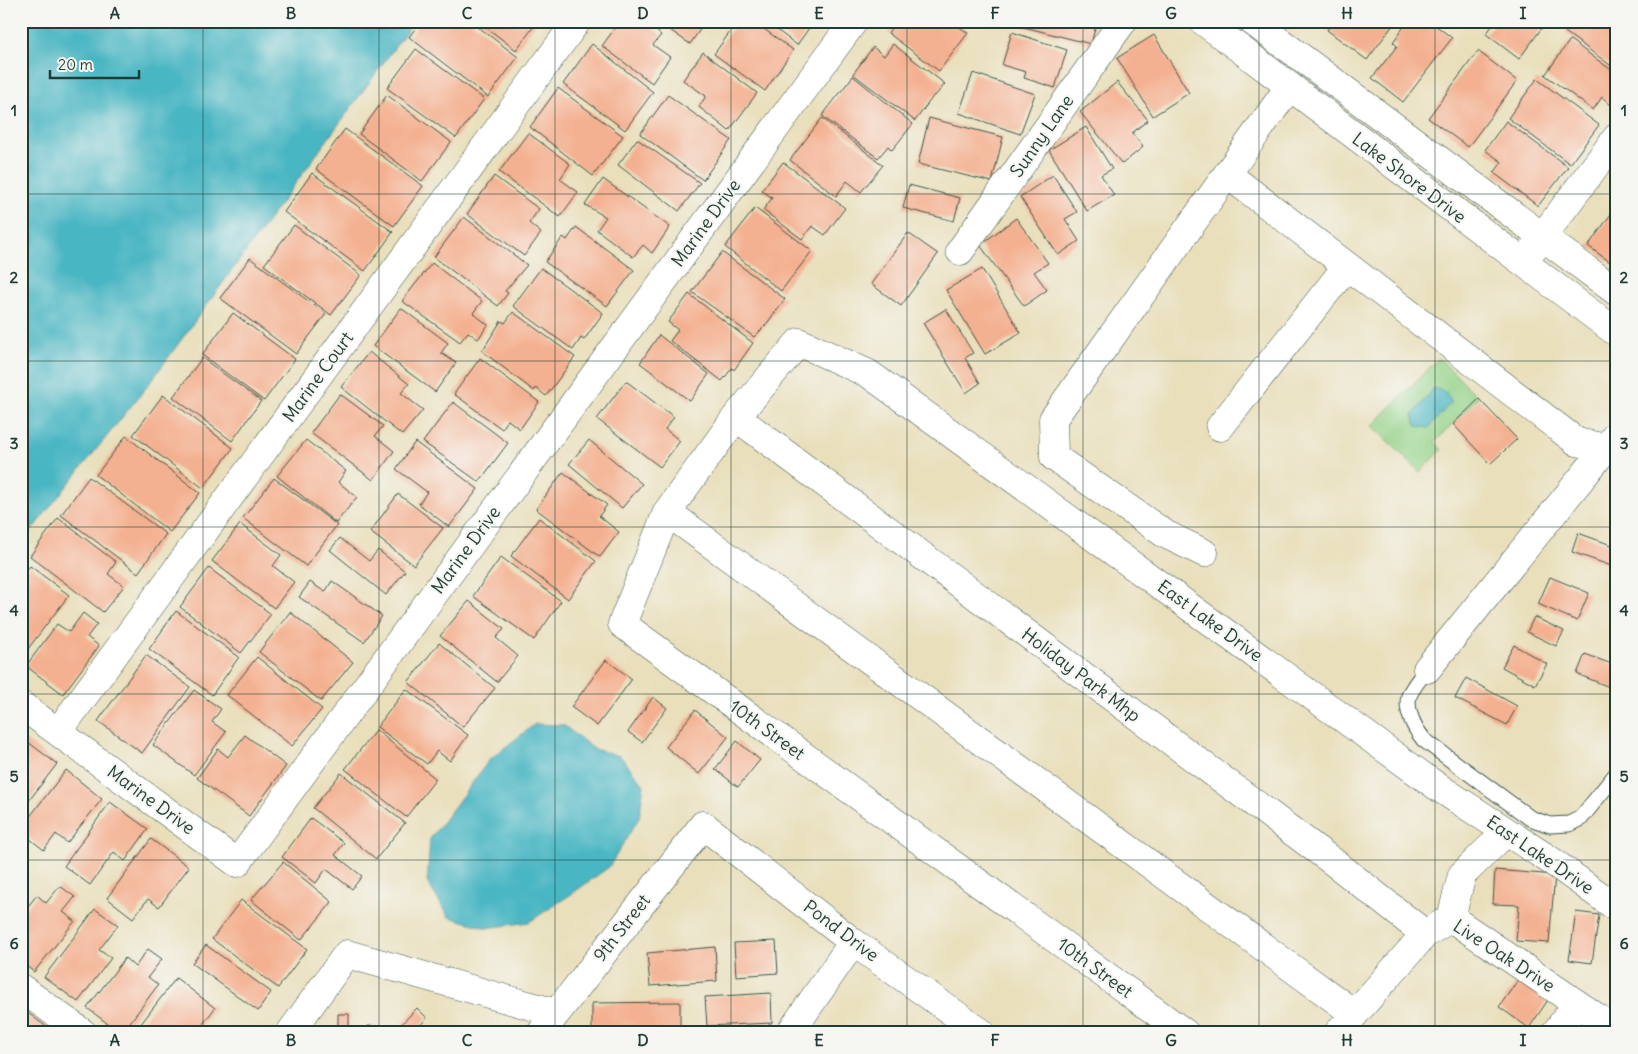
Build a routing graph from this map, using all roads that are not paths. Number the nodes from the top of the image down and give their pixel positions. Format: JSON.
{"nodes":[{"id":1,"x":577,"y":21,"type":"edge"},
{"id":2,"x":854,"y":21,"type":"edge"},
{"id":3,"x":1123,"y":21,"type":"edge"},
{"id":4,"x":1203,"y":21,"type":"edge"},
{"id":5,"x":1252,"y":21,"type":"edge"},
{"id":6,"x":1290,"y":49,"type":"junction"},
{"id":7,"x":1280,"y":80,"type":"junction"},
{"id":8,"x":1400,"y":132,"type":"junction"},
{"id":9,"x":1617,"y":138,"type":"edge"},
{"id":10,"x":1380,"y":156,"type":"junction"},
{"id":11,"x":1227,"y":174,"type":"junction"},
{"id":12,"x":1542,"y":238,"type":"junction"},
{"id":13,"x":960,"y":251,"type":"dead end"},
{"id":14,"x":1522,"y":264,"type":"junction"},
{"id":15,"x":1347,"y":266,"type":"junction"},
{"id":16,"x":1617,"y":292,"type":"edge"},
{"id":17,"x":1617,"y":333,"type":"edge"},
{"id":18,"x":799,"y":342,"type":"joint"},
{"id":19,"x":736,"y":417,"type":"junction"},
{"id":20,"x":1220,"y":426,"type":"dead end"},
{"id":21,"x":1611,"y":441,"type":"edge"},
{"id":22,"x":668,"y":512,"type":"junction"},
{"id":23,"x":1204,"y":553,"type":"dead end"},
{"id":24,"x":1427,"y":669,"type":"joint"},
{"id":25,"x":21,"y":705,"type":"edge"},
{"id":26,"x":58,"y":732,"type":"junction"},
{"id":27,"x":1617,"y":773,"type":"edge"},
{"id":28,"x":703,"y":825,"type":"joint"},
{"id":29,"x":1506,"y":832,"type":"junction"},
{"id":30,"x":1617,"y":908,"type":"edge"},
{"id":31,"x":1451,"y":918,"type":"junction"},
{"id":32,"x":1425,"y":934,"type":"junction"},
{"id":33,"x":853,"y":942,"type":"junction"},
{"id":34,"x":21,"y":988,"type":"edge"},
{"id":35,"x":1577,"y":1004,"type":"junction"},
{"id":36,"x":549,"y":1023,"type":"edge"},
{"id":37,"x":1346,"y":1024,"type":"edge"},
{"id":38,"x":1617,"y":1031,"type":"edge"},
{"id":39,"x":83,"y":1033,"type":"edge"},
{"id":40,"x":290,"y":1033,"type":"edge"},
{"id":41,"x":790,"y":1033,"type":"edge"},
{"id":42,"x":982,"y":1033,"type":"edge"},
{"id":43,"x":1185,"y":1033,"type":"edge"},
{"id":44,"x":1555,"y":1033,"type":"edge"}],
"edges":[{"from":1,"to":26,"type":"street","name":"Marine Court"},
{"from":2,"to":26,"type":"street","name":"Marine Drive"},
{"from":3,"to":13,"type":"street","name":"Sunny Lane"},
{"from":4,"to":7,"type":"street","name":"Lake Shore Drive"},
{"from":5,"to":6,"type":"street"},
{"from":6,"to":7,"type":"street"},
{"from":6,"to":8,"type":"street"},
{"from":7,"to":10,"type":"street","name":"Lake Shore Drive"},
{"from":7,"to":11,"type":"street"},
{"from":8,"to":10,"type":"street"},
{"from":8,"to":12,"type":"street"},
{"from":9,"to":12,"type":"street"},
{"from":10,"to":14,"type":"street","name":"Lake Shore Drive"},
{"from":11,"to":15,"type":"street"},
{"from":11,"to":23,"type":"street"},
{"from":12,"to":14,"type":"street"},
{"from":12,"to":16,"type":"street"},
{"from":14,"to":17,"type":"street","name":"Lake Shore Drive"},
{"from":15,"to":20,"type":"street"},
{"from":15,"to":21,"type":"street"},
{"from":18,"to":19,"type":"street","name":"10th Street"},
{"from":18,"to":29,"type":"street","name":"East Lake Drive"},
{"from":19,"to":22,"type":"street","name":"10th Street"},
{"from":19,"to":32,"type":"street","name":"Holiday Park Mhp"},
{"from":21,"to":24,"type":"street"},
{"from":22,"to":37,"type":"street"},
{"from":22,"to":43,"type":"street","name":"10th Street"},
{"from":24,"to":27,"type":"lane"},
{"from":25,"to":26,"type":"street","name":"Marine Drive"},
{"from":28,"to":33,"type":"street","name":"Pond Drive"},
{"from":28,"to":36,"type":"street","name":"9th Street"},
{"from":29,"to":30,"type":"street","name":"East Lake Drive"},
{"from":29,"to":31,"type":"street"},
{"from":31,"to":32,"type":"street","name":"Live Oak Drive"},
{"from":31,"to":35,"type":"street","name":"Live Oak Drive"},
{"from":32,"to":37,"type":"street","name":"Live Oak Drive"},
{"from":33,"to":41,"type":"street"},
{"from":33,"to":42,"type":"street","name":"Pond Drive"},
{"from":34,"to":39,"type":"street"},
{"from":35,"to":38,"type":"street","name":"Live Oak Drive"},
{"from":35,"to":44,"type":"street"},
{"from":36,"to":40,"type":"street"}]}
